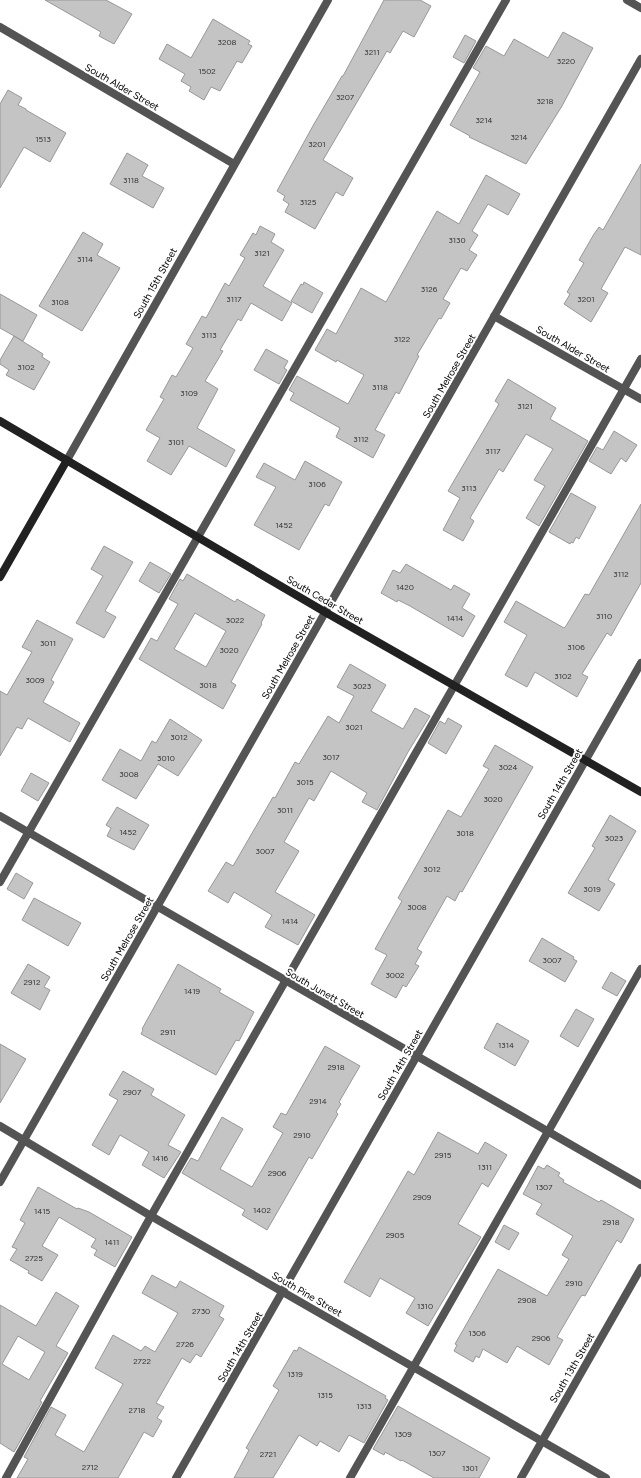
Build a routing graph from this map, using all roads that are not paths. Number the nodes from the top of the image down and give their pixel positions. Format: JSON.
{"nodes":[{"id":1,"x":328,"y":0,"type":"edge"},
{"id":2,"x":506,"y":0,"type":"edge"},
{"id":3,"x":627,"y":0,"type":"edge"},
{"id":4,"x":641,"y":8,"type":"edge"},
{"id":5,"x":0,"y":27,"type":"edge"},
{"id":6,"x":641,"y":59,"type":"edge"},
{"id":7,"x":234,"y":164,"type":"junction"},
{"id":8,"x":494,"y":316,"type":"junction"},
{"id":9,"x":641,"y":359,"type":"edge"},
{"id":10,"x":624,"y":389,"type":"junction"},
{"id":11,"x":641,"y":399,"type":"edge"},
{"id":12,"x":0,"y":422,"type":"edge"},
{"id":13,"x":67,"y":460,"type":"junction"},
{"id":14,"x":197,"y":537,"type":"junction"},
{"id":15,"x":0,"y":577,"type":"edge"},
{"id":16,"x":325,"y":612,"type":"junction"},
{"id":17,"x":641,"y":663,"type":"edge"},
{"id":18,"x":454,"y":686,"type":"junction"},
{"id":19,"x":585,"y":760,"type":"junction"},
{"id":20,"x":641,"y":792,"type":"edge"},
{"id":21,"x":0,"y":816,"type":"edge"},
{"id":22,"x":28,"y":832,"type":"junction"},
{"id":23,"x":0,"y":882,"type":"edge"},
{"id":24,"x":157,"y":906,"type":"junction"},
{"id":25,"x":641,"y":969,"type":"edge"},
{"id":26,"x":285,"y":982,"type":"junction"},
{"id":27,"x":416,"y":1057,"type":"junction"},
{"id":28,"x":0,"y":1126,"type":"edge"},
{"id":29,"x":549,"y":1131,"type":"junction"},
{"id":30,"x":24,"y":1140,"type":"junction"},
{"id":31,"x":0,"y":1182,"type":"edge"},
{"id":32,"x":641,"y":1185,"type":"edge"},
{"id":33,"x":151,"y":1216,"type":"junction"},
{"id":34,"x":641,"y":1268,"type":"edge"},
{"id":35,"x":283,"y":1292,"type":"junction"},
{"id":36,"x":414,"y":1367,"type":"junction"},
{"id":37,"x":542,"y":1441,"type":"junction"},
{"id":38,"x":6,"y":1478,"type":"edge"},
{"id":39,"x":176,"y":1478,"type":"edge"},
{"id":40,"x":350,"y":1478,"type":"edge"},
{"id":41,"x":521,"y":1478,"type":"edge"},
{"id":42,"x":606,"y":1478,"type":"edge"}],
"edges":[{"from":1,"to":7,"type":"street","name":"South 15th Street"},
{"from":2,"to":14,"type":"street"},
{"from":3,"to":4,"type":"street"},
{"from":5,"to":7,"type":"street","name":"South Alder Street"},
{"from":6,"to":8,"type":"street","name":"South Melrose Street"},
{"from":7,"to":13,"type":"street","name":"South 15th Street"},
{"from":8,"to":10,"type":"street","name":"South Alder Street"},
{"from":8,"to":16,"type":"street","name":"South Melrose Street"},
{"from":9,"to":10,"type":"street"},
{"from":10,"to":11,"type":"street","name":"South Alder Street"},
{"from":10,"to":18,"type":"street"},
{"from":12,"to":13,"type":"main road","name":"South Cedar Street"},
{"from":13,"to":14,"type":"main road","name":"South Cedar Street"},
{"from":13,"to":15,"type":"main road","name":"South 15th Street"},
{"from":14,"to":16,"type":"main road","name":"South Cedar Street"},
{"from":14,"to":22,"type":"street"},
{"from":16,"to":18,"type":"main road","name":"South Cedar Street"},
{"from":16,"to":24,"type":"street","name":"South Melrose Street"},
{"from":17,"to":19,"type":"street","name":"South 14th Street"},
{"from":18,"to":19,"type":"main road","name":"South Cedar Street"},
{"from":18,"to":26,"type":"street"},
{"from":19,"to":20,"type":"main road","name":"South Cedar Street"},
{"from":19,"to":27,"type":"street","name":"South 14th Street"},
{"from":21,"to":22,"type":"street","name":"South Junett Street"},
{"from":22,"to":23,"type":"street"},
{"from":22,"to":24,"type":"street","name":"South Junett Street"},
{"from":24,"to":26,"type":"street","name":"South Junett Street"},
{"from":24,"to":30,"type":"street","name":"South Melrose Street"},
{"from":25,"to":29,"type":"street"},
{"from":26,"to":27,"type":"street","name":"South Junett Street"},
{"from":26,"to":33,"type":"street"},
{"from":27,"to":29,"type":"street","name":"South Junett Street"},
{"from":27,"to":35,"type":"street","name":"South 14th Street"},
{"from":28,"to":30,"type":"street","name":"South Pine Street"},
{"from":29,"to":32,"type":"street","name":"South Junett Street"},
{"from":29,"to":36,"type":"street"},
{"from":30,"to":31,"type":"street","name":"South Melrose Street"},
{"from":30,"to":33,"type":"street","name":"South Pine Street"},
{"from":33,"to":35,"type":"street","name":"South Pine Street"},
{"from":33,"to":38,"type":"street"},
{"from":34,"to":37,"type":"street","name":"South 13th Street"},
{"from":35,"to":36,"type":"street","name":"South Pine Street"},
{"from":35,"to":39,"type":"street","name":"South 14th Street"},
{"from":36,"to":37,"type":"street","name":"South Pine Street"},
{"from":36,"to":40,"type":"street"},
{"from":37,"to":41,"type":"street","name":"South 13th Street"},
{"from":37,"to":42,"type":"street","name":"South Pine Street"}]}
